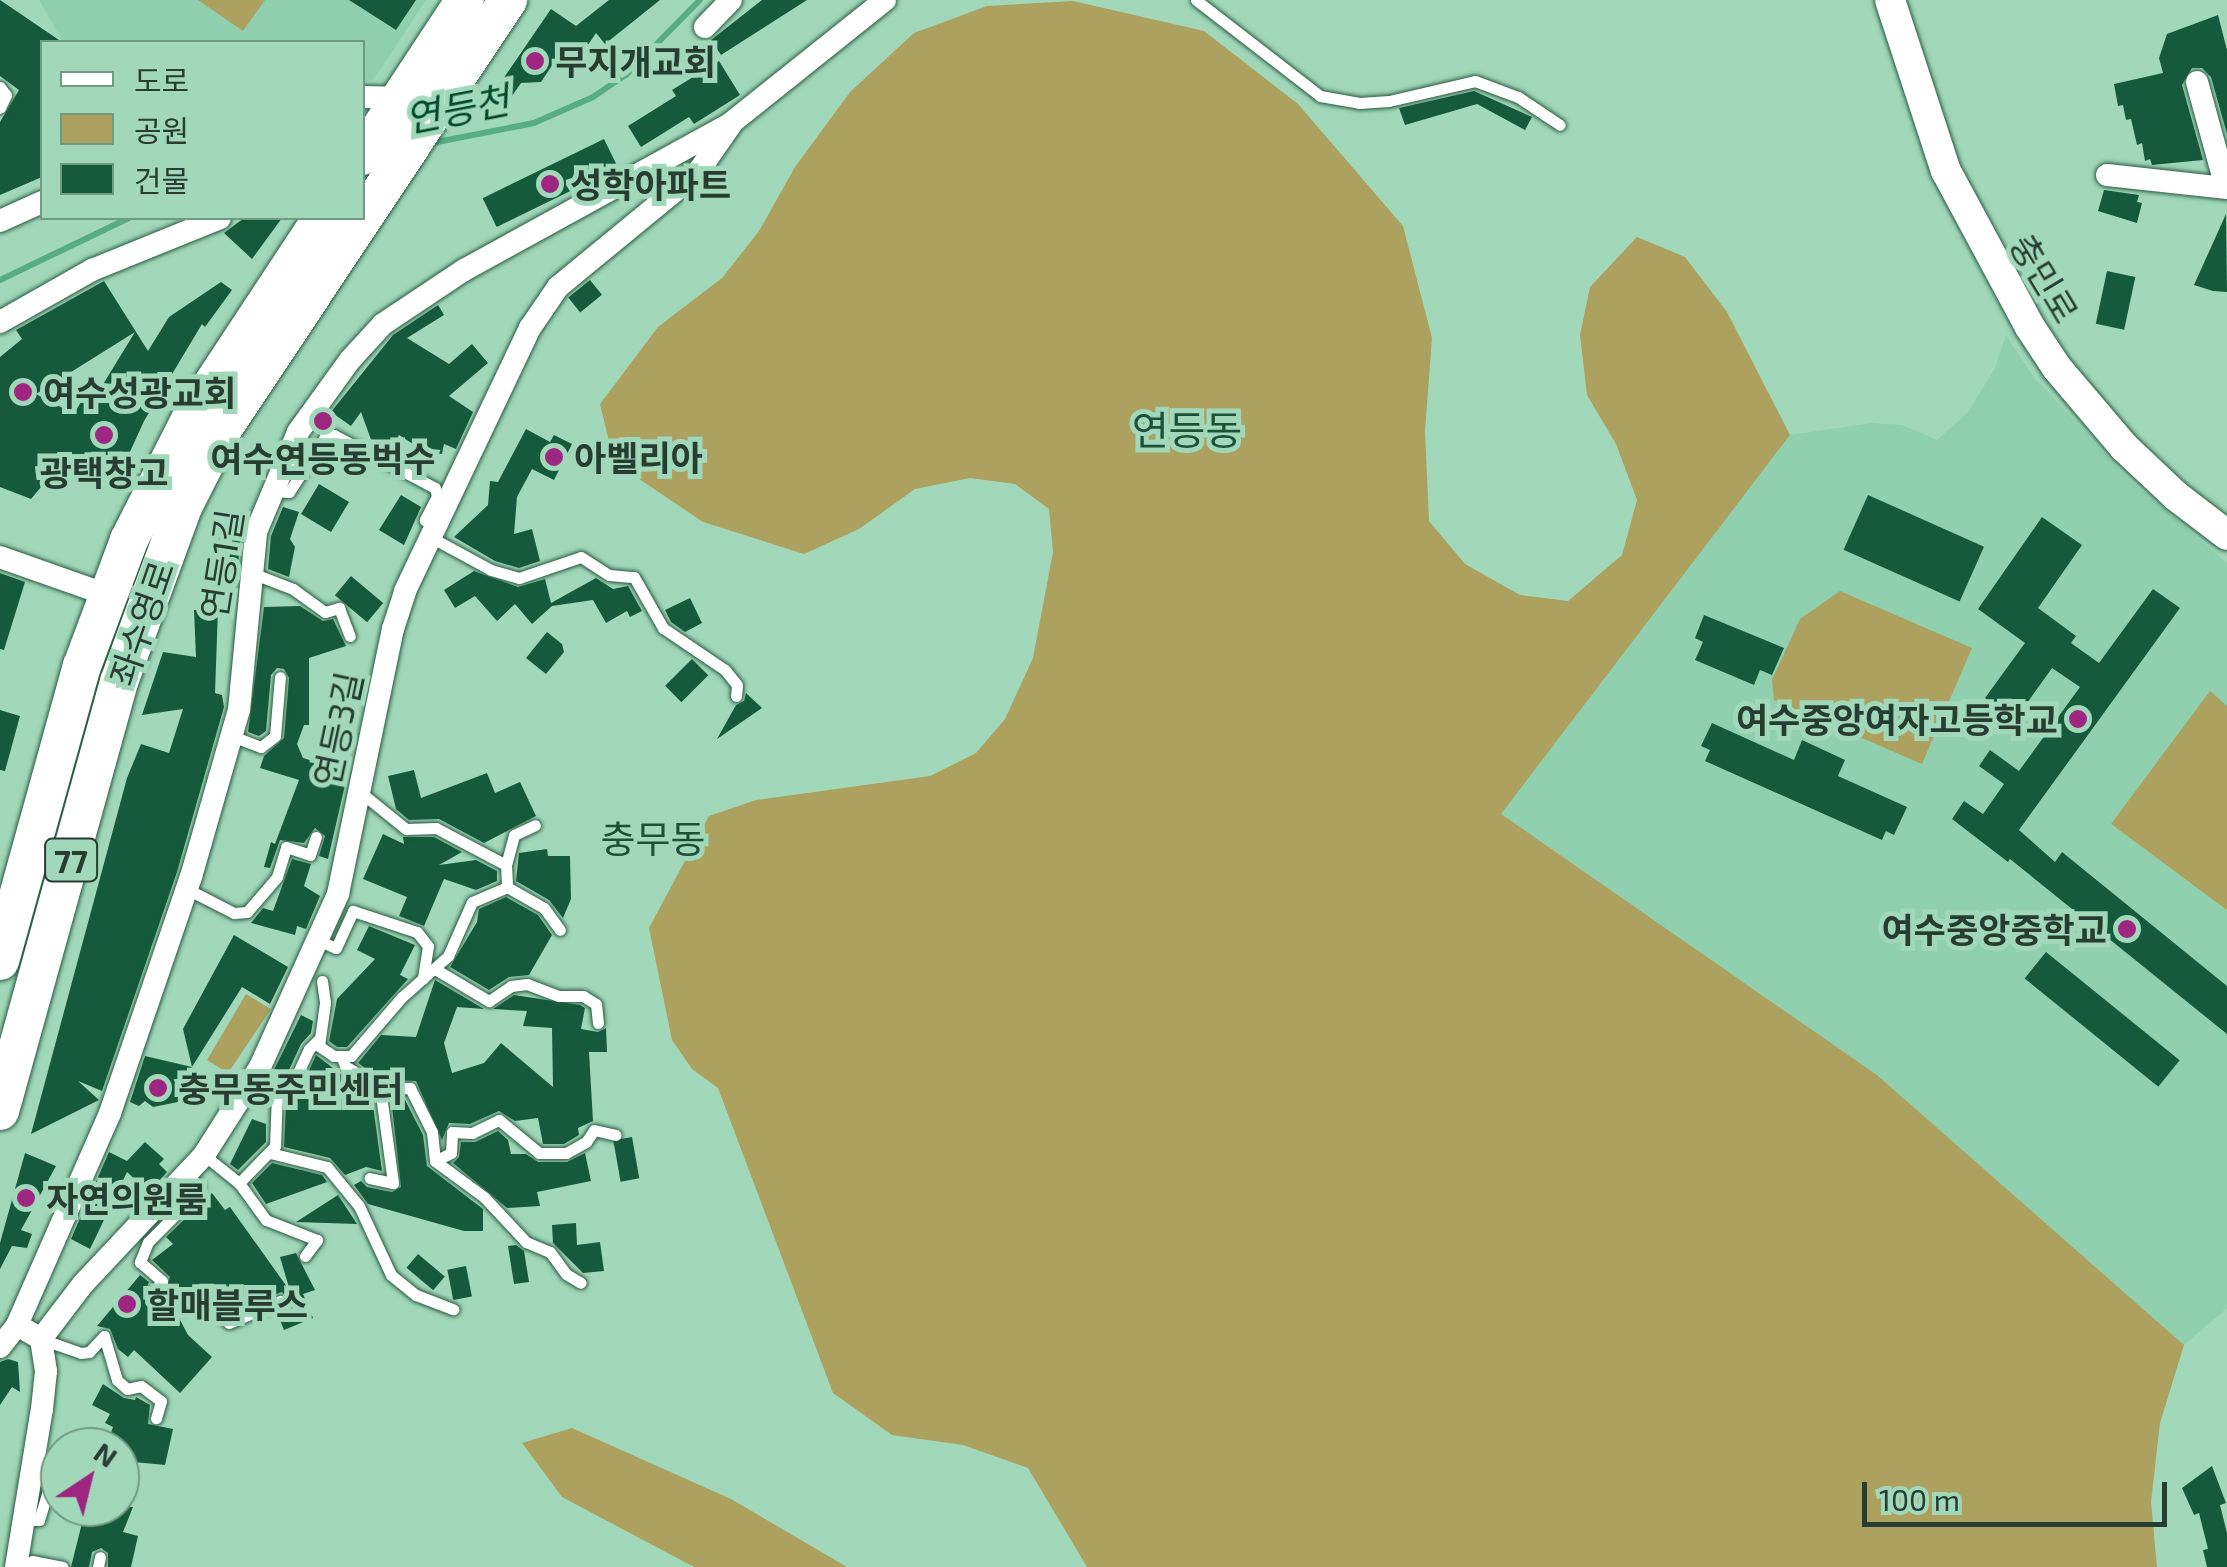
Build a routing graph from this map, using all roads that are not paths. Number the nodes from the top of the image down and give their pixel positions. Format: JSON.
{"nodes":[{"id":1,"x":464,"y":0,"type":"edge"},
{"id":2,"x":508,"y":0,"type":"edge"},
{"id":3,"x":731,"y":0,"type":"edge"},
{"id":4,"x":885,"y":0,"type":"edge"},
{"id":5,"x":1196,"y":0,"type":"edge"},
{"id":6,"x":1890,"y":0,"type":"edge"},
{"id":7,"x":705,"y":27,"type":"dead end"},
{"id":8,"x":2197,"y":82,"type":"dead end"},
{"id":9,"x":0,"y":88,"type":"edge"},
{"id":10,"x":365,"y":97,"type":"edge"},
{"id":11,"x":400,"y":98,"type":"junction"},
{"id":12,"x":442,"y":100,"type":"junction"},
{"id":13,"x":0,"y":108,"type":"edge"},
{"id":14,"x":731,"y":123,"type":"junction"},
{"id":15,"x":1560,"y":124,"type":"dead end"},
{"id":16,"x":375,"y":168,"type":"edge"},
{"id":17,"x":2106,"y":175,"type":"dead end"},
{"id":18,"x":2226,"y":187,"type":"edge"},
{"id":19,"x":40,"y":203,"type":"edge"},
{"id":20,"x":2,"y":216,"type":"edge"},
{"id":21,"x":215,"y":220,"type":"edge"},
{"id":22,"x":321,"y":220,"type":"edge"},
{"id":23,"x":345,"y":220,"type":"edge"},
{"id":24,"x":0,"y":322,"type":"edge"},
{"id":25,"x":183,"y":466,"type":"junction"},
{"id":26,"x":270,"y":492,"type":"junction"},
{"id":27,"x":436,"y":535,"type":"junction"},
{"id":28,"x":2227,"y":535,"type":"edge"},
{"id":29,"x":0,"y":556,"type":"edge"},
{"id":30,"x":249,"y":572,"type":"junction"},
{"id":31,"x":108,"y":595,"type":"junction"},
{"id":32,"x":350,"y":636,"type":"dead end"},
{"id":33,"x":280,"y":677,"type":"dead end"},
{"id":34,"x":736,"y":696,"type":"dead end"},
{"id":35,"x":232,"y":736,"type":"junction"},
{"id":36,"x":360,"y":792,"type":"junction"},
{"id":37,"x":535,"y":825,"type":"dead end"},
{"id":38,"x":316,"y":837,"type":"dead end"},
{"id":39,"x":506,"y":865,"type":"junction"},
{"id":40,"x":187,"y":888,"type":"junction"},
{"id":41,"x":507,"y":888,"type":"junction"},
{"id":42,"x":560,"y":930,"type":"dead end"},
{"id":43,"x":320,"y":941,"type":"junction"},
{"id":44,"x":0,"y":960,"type":"edge"},
{"id":45,"x":435,"y":969,"type":"junction"},
{"id":46,"x":423,"y":979,"type":"junction"},
{"id":47,"x":322,"y":980,"type":"dead end"},
{"id":48,"x":16,"y":993,"type":"edge"},
{"id":49,"x":598,"y":1022,"type":"dead end"},
{"id":50,"x":319,"y":1039,"type":"junction"},
{"id":51,"x":342,"y":1058,"type":"junction"},
{"id":52,"x":380,"y":1089,"type":"junction"},
{"id":53,"x":0,"y":1111,"type":"edge"},
{"id":54,"x":615,"y":1135,"type":"dead end"},
{"id":55,"x":270,"y":1153,"type":"junction"},
{"id":56,"x":204,"y":1155,"type":"junction"},
{"id":57,"x":435,"y":1162,"type":"junction"},
{"id":58,"x":187,"y":1174,"type":"junction"},
{"id":59,"x":370,"y":1178,"type":"dead end"},
{"id":60,"x":238,"y":1183,"type":"junction"},
{"id":61,"x":306,"y":1256,"type":"dead end"},
{"id":62,"x":581,"y":1283,"type":"dead end"},
{"id":63,"x":280,"y":1301,"type":"dead end"},
{"id":64,"x":453,"y":1309,"type":"dead end"},
{"id":65,"x":16,"y":1325,"type":"junction"},
{"id":66,"x":42,"y":1339,"type":"junction"},
{"id":67,"x":0,"y":1347,"type":"edge"},
{"id":68,"x":156,"y":1418,"type":"dead end"},
{"id":69,"x":40,"y":1517,"type":"edge"},
{"id":70,"x":25,"y":1520,"type":"junction"},
{"id":71,"x":16,"y":1562,"type":"edge"},
{"id":72,"x":62,"y":1567,"type":"edge"}],
"edges":[{"from":1,"to":11,"type":"main road"},
{"from":2,"to":12,"type":"main road"},
{"from":3,"to":7,"type":"street"},
{"from":4,"to":14,"type":"street","name":"연등1길"},
{"from":5,"to":15,"type":"lane"},
{"from":6,"to":28,"type":"street","name":"충민로"},
{"from":8,"to":18,"type":"street"},
{"from":9,"to":13,"type":"lane"},
{"from":10,"to":11,"type":"street"},
{"from":11,"to":12,"type":"street"},
{"from":11,"to":16,"type":"main road"},
{"from":12,"to":16,"type":"main road"},
{"from":14,"to":26,"type":"street","name":"연등1길"},
{"from":14,"to":27,"type":"street","name":"연등3길"},
{"from":17,"to":18,"type":"street"},
{"from":19,"to":20,"type":"street"},
{"from":21,"to":24,"type":"street"},
{"from":22,"to":25,"type":"main road","name":"좌수영로","number":"77"},
{"from":23,"to":25,"type":"main road","name":"좌수영로","number":"77"},
{"from":25,"to":31,"type":"main road","name":"좌수영로","number":"77"},
{"from":25,"to":48,"type":"main road","name":"좌수영로","number":"77"},
{"from":26,"to":27,"type":"lane"},
{"from":26,"to":30,"type":"street","name":"연등1길"},
{"from":27,"to":34,"type":"lane"},
{"from":27,"to":36,"type":"street","name":"연등3길"},
{"from":29,"to":31,"type":"street"},
{"from":30,"to":32,"type":"lane"},
{"from":30,"to":35,"type":"street","name":"연등1길"},
{"from":31,"to":44,"type":"main road","name":"좌수영로","number":"77"},
{"from":33,"to":35,"type":"lane"},
{"from":35,"to":40,"type":"street","name":"연등1길"},
{"from":36,"to":39,"type":"lane"},
{"from":36,"to":43,"type":"street","name":"연등3길"},
{"from":37,"to":39,"type":"lane"},
{"from":38,"to":40,"type":"lane"},
{"from":39,"to":41,"type":"lane"},
{"from":40,"to":65,"type":"street","name":"연등1길"},
{"from":41,"to":42,"type":"lane"},
{"from":41,"to":45,"type":"lane"},
{"from":43,"to":46,"type":"lane"},
{"from":43,"to":56,"type":"street","name":"연등3길"},
{"from":45,"to":46,"type":"lane"},
{"from":45,"to":49,"type":"lane"},
{"from":46,"to":51,"type":"lane"},
{"from":47,"to":50,"type":"lane"},
{"from":48,"to":53,"type":"main road","name":"좌수영로","number":"77"},
{"from":50,"to":51,"type":"lane"},
{"from":50,"to":55,"type":"lane"},
{"from":51,"to":52,"type":"lane"},
{"from":52,"to":57,"type":"lane"},
{"from":52,"to":59,"type":"lane"},
{"from":54,"to":57,"type":"lane"},
{"from":55,"to":60,"type":"lane"},
{"from":55,"to":64,"type":"lane"},
{"from":56,"to":58,"type":"street","name":"연등3길"},
{"from":56,"to":60,"type":"lane"},
{"from":57,"to":62,"type":"lane"},
{"from":58,"to":63,"type":"lane"},
{"from":58,"to":66,"type":"street","name":"연등3길"},
{"from":60,"to":61,"type":"lane"},
{"from":65,"to":66,"type":"street"},
{"from":65,"to":67,"type":"street","name":"연등1길"},
{"from":66,"to":68,"type":"lane"},
{"from":66,"to":70,"type":"street"},
{"from":69,"to":70,"type":"lane"},
{"from":70,"to":71,"type":"street"},
{"from":71,"to":72,"type":"lane"}]}
